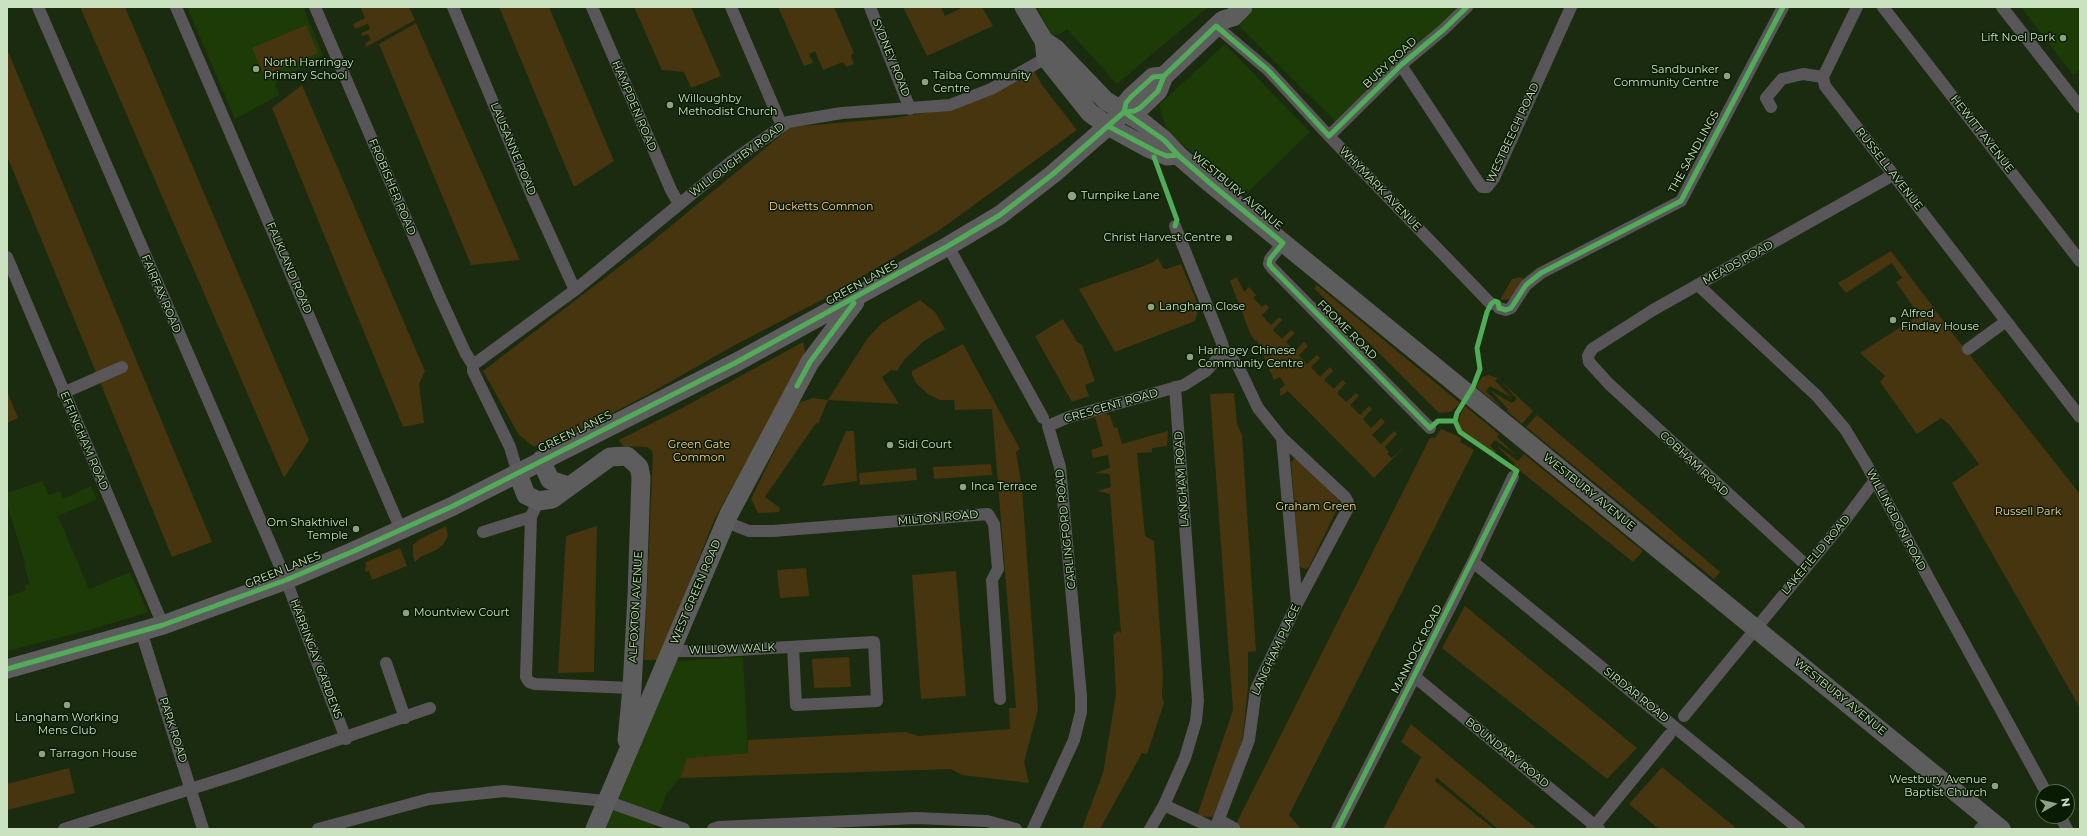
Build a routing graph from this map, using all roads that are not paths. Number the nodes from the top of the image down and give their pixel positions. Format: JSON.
{"nodes":[{"id":1,"x":38,"y":7,"type":"edge"},
{"id":2,"x":176,"y":7,"type":"edge"},
{"id":3,"x":315,"y":7,"type":"edge"},
{"id":4,"x":453,"y":7,"type":"edge"},
{"id":5,"x":592,"y":7,"type":"edge"},
{"id":6,"x":731,"y":7,"type":"edge"},
{"id":7,"x":870,"y":7,"type":"edge"},
{"id":8,"x":1024,"y":7,"type":"edge"},
{"id":9,"x":1243,"y":7,"type":"edge"},
{"id":10,"x":1467,"y":7,"type":"edge"},
{"id":11,"x":1571,"y":7,"type":"edge"},
{"id":12,"x":1783,"y":7,"type":"edge"},
{"id":13,"x":1856,"y":7,"type":"edge"},
{"id":14,"x":1883,"y":7,"type":"edge"},
{"id":15,"x":2002,"y":7,"type":"edge"},
{"id":16,"x":1223,"y":18,"type":"edge"},
{"id":17,"x":1045,"y":50,"type":"junction"},
{"id":18,"x":1401,"y":65,"type":"junction"},
{"id":19,"x":1823,"y":77,"type":"junction"},
{"id":20,"x":1772,"y":107,"type":"dead end"},
{"id":21,"x":2080,"y":107,"type":"edge"},
{"id":22,"x":910,"y":109,"type":"junction"},
{"id":23,"x":1124,"y":112,"type":"junction"},
{"id":24,"x":782,"y":126,"type":"junction"},
{"id":25,"x":1108,"y":126,"type":"junction"},
{"id":26,"x":1329,"y":136,"type":"junction"},
{"id":27,"x":1178,"y":155,"type":"junction"},
{"id":28,"x":1893,"y":175,"type":"junction"},
{"id":29,"x":679,"y":204,"type":"junction"},
{"id":30,"x":1175,"y":226,"type":"dead end"},
{"id":31,"x":1283,"y":243,"type":"junction"},
{"id":32,"x":948,"y":246,"type":"junction"},
{"id":33,"x":7,"y":257,"type":"edge"},
{"id":34,"x":2080,"y":261,"type":"edge"},
{"id":35,"x":1698,"y":285,"type":"junction"},
{"id":36,"x":873,"y":288,"type":"junction"},
{"id":37,"x":575,"y":290,"type":"junction"},
{"id":38,"x":1495,"y":306,"type":"joint"},
{"id":39,"x":2005,"y":322,"type":"junction"},
{"id":40,"x":805,"y":326,"type":"junction"},
{"id":41,"x":1224,"y":348,"type":"junction"},
{"id":42,"x":1968,"y":348,"type":"dead end"},
{"id":43,"x":1588,"y":356,"type":"joint"},
{"id":44,"x":810,"y":362,"type":"junction"},
{"id":45,"x":473,"y":365,"type":"junction"},
{"id":46,"x":122,"y":367,"type":"dead end"},
{"id":47,"x":1175,"y":387,"type":"junction"},
{"id":48,"x":63,"y":393,"type":"junction"},
{"id":49,"x":2080,"y":417,"type":"edge"},
{"id":50,"x":1046,"y":422,"type":"junction"},
{"id":51,"x":1430,"y":428,"type":"dead end"},
{"id":52,"x":1282,"y":438,"type":"junction"},
{"id":53,"x":510,"y":447,"type":"junction"},
{"id":54,"x":541,"y":460,"type":"junction"},
{"id":55,"x":518,"y":474,"type":"junction"},
{"id":56,"x":1513,"y":477,"type":"dead end"},
{"id":57,"x":1875,"y":480,"type":"junction"},
{"id":58,"x":568,"y":486,"type":"junction"},
{"id":59,"x":535,"y":509,"type":"junction"},
{"id":60,"x":726,"y":522,"type":"junction"},
{"id":61,"x":402,"y":530,"type":"junction"},
{"id":62,"x":483,"y":532,"type":"dead end"},
{"id":63,"x":1473,"y":562,"type":"junction"},
{"id":64,"x":1807,"y":566,"type":"junction"},
{"id":65,"x":286,"y":580,"type":"junction"},
{"id":66,"x":1297,"y":604,"type":"junction"},
{"id":67,"x":163,"y":625,"type":"junction"},
{"id":68,"x":1756,"y":628,"type":"junction"},
{"id":69,"x":142,"y":631,"type":"junction"},
{"id":70,"x":793,"y":647,"type":"junction"},
{"id":71,"x":671,"y":651,"type":"junction"},
{"id":72,"x":386,"y":663,"type":"dead end"},
{"id":73,"x":7,"y":669,"type":"edge"},
{"id":74,"x":1415,"y":677,"type":"junction"},
{"id":75,"x":632,"y":688,"type":"junction"},
{"id":76,"x":653,"y":695,"type":"junction"},
{"id":77,"x":1000,"y":698,"type":"dead end"},
{"id":78,"x":430,"y":708,"type":"dead end"},
{"id":79,"x":1684,"y":716,"type":"dead end"},
{"id":80,"x":406,"y":718,"type":"junction"},
{"id":81,"x":1668,"y":735,"type":"dead end"},
{"id":82,"x":346,"y":739,"type":"junction"},
{"id":83,"x":625,"y":755,"type":"junction"},
{"id":84,"x":2042,"y":784,"type":"edge"},
{"id":85,"x":191,"y":789,"type":"junction"},
{"id":86,"x":606,"y":801,"type":"junction"},
{"id":87,"x":1164,"y":805,"type":"junction"},
{"id":88,"x":1219,"y":820,"type":"junction"},
{"id":89,"x":1990,"y":826,"type":"edge"},
{"id":90,"x":669,"y":827,"type":"edge"},
{"id":91,"x":1234,"y":828,"type":"dead end"},
{"id":92,"x":1595,"y":828,"type":"edge"},
{"id":93,"x":64,"y":829,"type":"edge"},
{"id":94,"x":203,"y":829,"type":"edge"},
{"id":95,"x":318,"y":829,"type":"edge"},
{"id":96,"x":595,"y":829,"type":"edge"},
{"id":97,"x":684,"y":829,"type":"edge"},
{"id":98,"x":714,"y":829,"type":"edge"},
{"id":99,"x":1016,"y":829,"type":"edge"},
{"id":100,"x":1033,"y":829,"type":"edge"},
{"id":101,"x":1150,"y":829,"type":"edge"},
{"id":102,"x":1337,"y":829,"type":"edge"},
{"id":103,"x":1799,"y":829,"type":"edge"}],
"edges":[{"from":1,"to":65,"type":"street","name":"FAIRFAX ROAD"},
{"from":2,"to":61,"type":"street","name":"FALKLAND ROAD"},
{"from":3,"to":45,"type":"street","name":"FROBISHER ROAD"},
{"from":4,"to":37,"type":"street","name":"LAUSANNE ROAD"},
{"from":5,"to":29,"type":"street","name":"HAMPDEN ROAD"},
{"from":6,"to":24,"type":"street"},
{"from":7,"to":22,"type":"street","name":"SYDNEY ROAD"},
{"from":8,"to":17,"type":"main road"},
{"from":9,"to":16,"type":"main road"},
{"from":10,"to":18,"type":"street","name":"BURY ROAD"},
{"from":11,"to":18,"type":"street","name":"WESTBEECH ROAD"},
{"from":12,"to":38,"type":"street","name":"THE SANDLINGS"},
{"from":13,"to":19,"type":"street"},
{"from":14,"to":34,"type":"street","name":"HEWITT AVENUE"},
{"from":15,"to":21,"type":"street"},
{"from":16,"to":23,"type":"main road"},
{"from":16,"to":26,"type":"street","name":"WHYMARK AVENUE"},
{"from":17,"to":22,"type":"street","name":"WILLOUGHBY ROAD"},
{"from":17,"to":23,"type":"main road"},
{"from":17,"to":25,"type":"main road"},
{"from":18,"to":26,"type":"street","name":"BURY ROAD"},
{"from":19,"to":20,"type":"street"},
{"from":19,"to":28,"type":"street","name":"RUSSELL AVENUE"},
{"from":22,"to":24,"type":"street","name":"WILLOUGHBY ROAD"},
{"from":23,"to":25,"type":"main road","name":"GREEN LANES"},
{"from":23,"to":27,"type":"main road","name":"WESTBURY AVENUE"},
{"from":24,"to":29,"type":"street","name":"WILLOUGHBY ROAD"},
{"from":25,"to":27,"type":"main road","name":"WESTBURY AVENUE"},
{"from":25,"to":32,"type":"main road","name":"GREEN LANES"},
{"from":26,"to":38,"type":"street","name":"WHYMARK AVENUE"},
{"from":27,"to":31,"type":"main road","name":"WESTBURY AVENUE"},
{"from":28,"to":35,"type":"street","name":"MEADS ROAD"},
{"from":28,"to":39,"type":"street","name":"RUSSELL AVENUE"},
{"from":29,"to":37,"type":"street","name":"WILLOUGHBY ROAD"},
{"from":30,"to":41,"type":"street"},
{"from":31,"to":51,"type":"street","name":"FROME ROAD"},
{"from":31,"to":68,"type":"main road","name":"WESTBURY AVENUE"},
{"from":32,"to":36,"type":"main road","name":"GREEN LANES"},
{"from":32,"to":50,"type":"street","name":"CARLINGFORD ROAD"},
{"from":33,"to":48,"type":"street","name":"EFFINGHAM ROAD"},
{"from":35,"to":43,"type":"street","name":"MEADS ROAD"},
{"from":35,"to":57,"type":"street","name":"WILLINGDON ROAD"},
{"from":36,"to":40,"type":"main road","name":"GREEN LANES"},
{"from":36,"to":44,"type":"main road","name":"WEST GREEN ROAD"},
{"from":37,"to":45,"type":"street","name":"WILLOUGHBY ROAD"},
{"from":39,"to":42,"type":"street"},
{"from":39,"to":49,"type":"street","name":"RUSSELL AVENUE"},
{"from":40,"to":44,"type":"main road"},
{"from":40,"to":54,"type":"main road","name":"GREEN LANES"},
{"from":41,"to":47,"type":"street"},
{"from":41,"to":52,"type":"street"},
{"from":43,"to":64,"type":"street","name":"COBHAM ROAD"},
{"from":44,"to":60,"type":"main road","name":"WEST GREEN ROAD"},
{"from":45,"to":53,"type":"street","name":"FROBISHER ROAD"},
{"from":46,"to":48,"type":"street"},
{"from":47,"to":50,"type":"street","name":"CRESCENT ROAD"},
{"from":47,"to":87,"type":"street","name":"LANGHAM ROAD"},
{"from":48,"to":67,"type":"street","name":"EFFINGHAM ROAD"},
{"from":50,"to":100,"type":"street","name":"CARLINGFORD ROAD"},
{"from":52,"to":66,"type":"street"},
{"from":52,"to":66,"type":"street","name":"LANGHAM PLACE"},
{"from":53,"to":54,"type":"street"},
{"from":53,"to":55,"type":"street","name":"FROBISHER ROAD"},
{"from":54,"to":55,"type":"main road","name":"GREEN LANES"},
{"from":54,"to":58,"type":"main road"},
{"from":55,"to":59,"type":"main road"},
{"from":55,"to":61,"type":"main road","name":"GREEN LANES"},
{"from":56,"to":63,"type":"street","name":"MANNOCK ROAD"},
{"from":57,"to":64,"type":"street","name":"LAKEFIELD ROAD"},
{"from":57,"to":84,"type":"street","name":"WILLINGDON ROAD"},
{"from":58,"to":59,"type":"main road"},
{"from":58,"to":75,"type":"main road","name":"ALFOXTON AVENUE"},
{"from":59,"to":62,"type":"street"},
{"from":59,"to":75,"type":"street"},
{"from":60,"to":71,"type":"main road","name":"WEST GREEN ROAD"},
{"from":60,"to":77,"type":"street","name":"MILTON ROAD"},
{"from":61,"to":65,"type":"main road","name":"GREEN LANES"},
{"from":63,"to":74,"type":"street","name":"MANNOCK ROAD"},
{"from":63,"to":103,"type":"street","name":"SIRDAR ROAD"},
{"from":64,"to":68,"type":"street","name":"LAKEFIELD ROAD"},
{"from":65,"to":67,"type":"main road","name":"GREEN LANES"},
{"from":65,"to":82,"type":"street","name":"HARRINGAY GARDENS"},
{"from":66,"to":88,"type":"street","name":"LANGHAM PLACE"},
{"from":67,"to":69,"type":"main road","name":"GREEN LANES"},
{"from":68,"to":79,"type":"street","name":"LAKEFIELD ROAD"},
{"from":68,"to":89,"type":"main road","name":"WESTBURY AVENUE"},
{"from":69,"to":73,"type":"main road","name":"GREEN LANES"},
{"from":69,"to":85,"type":"street","name":"PARK ROAD"},
{"from":70,"to":70,"type":"street","name":"WILLOW WALK"},
{"from":70,"to":71,"type":"street","name":"WILLOW WALK"},
{"from":71,"to":76,"type":"main road","name":"WEST GREEN ROAD"},
{"from":72,"to":80,"type":"street"},
{"from":74,"to":92,"type":"street","name":"BOUNDARY ROAD"},
{"from":74,"to":102,"type":"street","name":"MANNOCK ROAD"},
{"from":75,"to":76,"type":"main road"},
{"from":75,"to":83,"type":"main road","name":"ALFOXTON AVENUE"},
{"from":76,"to":83,"type":"main road","name":"WEST GREEN ROAD"},
{"from":78,"to":80,"type":"street"},
{"from":80,"to":82,"type":"street"},
{"from":81,"to":92,"type":"street"},
{"from":82,"to":85,"type":"street"},
{"from":83,"to":86,"type":"main road","name":"WEST GREEN ROAD"},
{"from":85,"to":93,"type":"street"},
{"from":85,"to":94,"type":"street","name":"PARK ROAD"},
{"from":86,"to":90,"type":"street"},
{"from":86,"to":95,"type":"street"},
{"from":86,"to":96,"type":"main road","name":"WEST GREEN ROAD"},
{"from":87,"to":88,"type":"street"},
{"from":87,"to":101,"type":"street","name":"LANGHAM ROAD"},
{"from":88,"to":91,"type":"street"},
{"from":90,"to":97,"type":"street"},
{"from":98,"to":99,"type":"street"}]}
